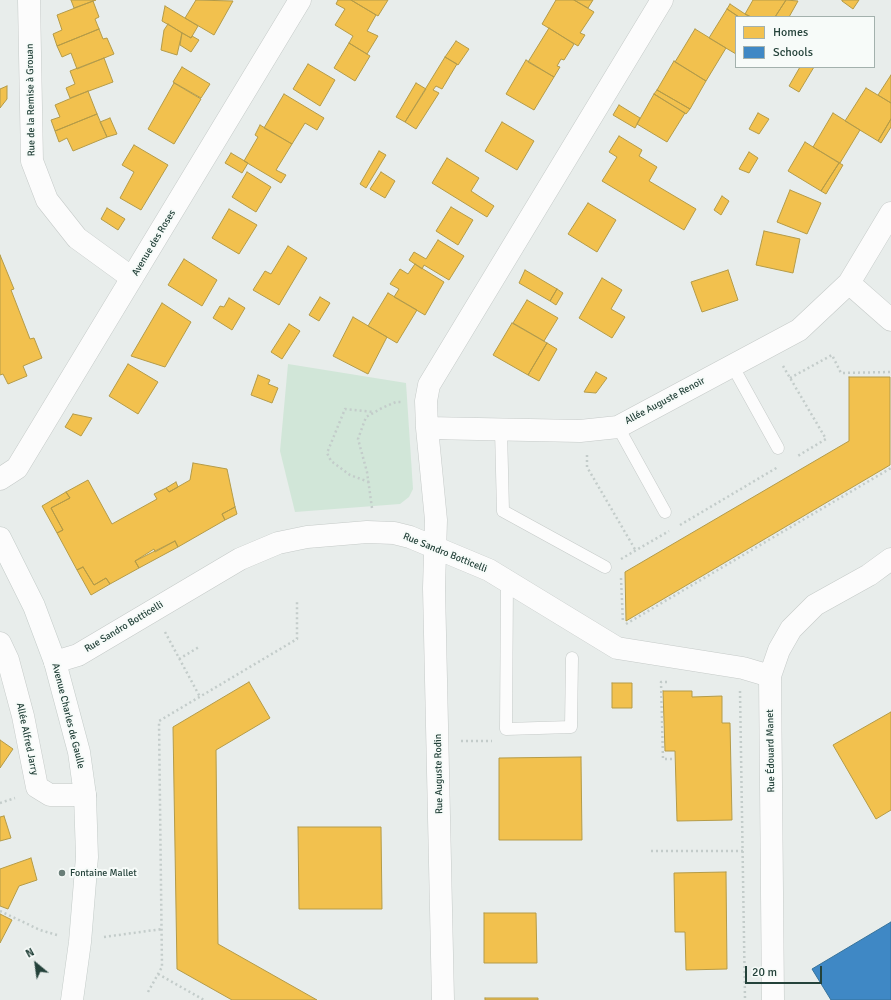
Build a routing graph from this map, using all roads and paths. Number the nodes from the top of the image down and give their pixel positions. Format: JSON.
{"nodes":[{"id":1,"x":29,"y":0,"type":"edge"},
{"id":2,"x":300,"y":0,"type":"edge"},
{"id":3,"x":662,"y":0,"type":"edge"},
{"id":4,"x":891,"y":213,"type":"edge"},
{"id":5,"x":132,"y":278,"type":"junction"},
{"id":6,"x":849,"y":283,"type":"junction"},
{"id":7,"x":891,"y":320,"type":"edge"},
{"id":8,"x":771,"y":345,"type":"junction"},
{"id":9,"x":732,"y":365,"type":"junction"},
{"id":10,"x":891,"y":372,"type":"edge"},
{"id":11,"x":790,"y":378,"type":"junction"},
{"id":12,"x":426,"y":399,"type":"junction"},
{"id":13,"x":374,"y":412,"type":"junction"},
{"id":14,"x":618,"y":427,"type":"junction"},
{"id":15,"x":427,"y":428,"type":"junction"},
{"id":16,"x":501,"y":430,"type":"junction"},
{"id":17,"x":586,"y":430,"type":"junction"},
{"id":18,"x":778,"y":448,"type":"dead end"},
{"id":19,"x":792,"y":459,"type":"dead end"},
{"id":20,"x":779,"y":466,"type":"dead end"},
{"id":21,"x":891,"y":468,"type":"edge"},
{"id":22,"x":0,"y":479,"type":"edge"},
{"id":23,"x":369,"y":482,"type":"junction"},
{"id":24,"x":665,"y":512,"type":"dead end"},
{"id":25,"x":367,"y":532,"type":"junction"},
{"id":26,"x":0,"y":538,"type":"edge"},
{"id":27,"x":437,"y":547,"type":"junction"},
{"id":28,"x":636,"y":551,"type":"junction"},
{"id":29,"x":891,"y":558,"type":"edge"},
{"id":30,"x":620,"y":560,"type":"junction"},
{"id":31,"x":605,"y":567,"type":"joint"},
{"id":32,"x":620,"y":567,"type":"dead end"},
{"id":33,"x":620,"y":574,"type":"dead end"},
{"id":34,"x":507,"y":581,"type":"junction"},
{"id":35,"x":297,"y":600,"type":"dead end"},
{"id":36,"x":153,"y":610,"type":"junction"},
{"id":37,"x":0,"y":643,"type":"edge"},
{"id":38,"x":199,"y":647,"type":"dead end"},
{"id":39,"x":673,"y":657,"type":"junction"},
{"id":40,"x":572,"y":658,"type":"dead end"},
{"id":41,"x":180,"y":659,"type":"junction"},
{"id":42,"x":55,"y":662,"type":"junction"},
{"id":43,"x":770,"y":676,"type":"junction"},
{"id":44,"x":733,"y":690,"type":"dead end"},
{"id":45,"x":200,"y":697,"type":"junction"},
{"id":46,"x":506,"y":729,"type":"junction"},
{"id":47,"x":438,"y":741,"type":"junction"},
{"id":48,"x":672,"y":759,"type":"dead end"},
{"id":49,"x":86,"y":795,"type":"junction"},
{"id":50,"x":651,"y":851,"type":"dead end"},
{"id":51,"x":743,"y":851,"type":"junction"},
{"id":52,"x":0,"y":911,"type":"edge"},
{"id":53,"x":162,"y":929,"type":"junction"},
{"id":54,"x":80,"y":942,"type":"junction"},
{"id":55,"x":158,"y":974,"type":"junction"},
{"id":56,"x":148,"y":992,"type":"dead end"},
{"id":57,"x":72,"y":1000,"type":"edge"},
{"id":58,"x":204,"y":1000,"type":"edge"},
{"id":59,"x":443,"y":1000,"type":"edge"},
{"id":60,"x":745,"y":1000,"type":"edge"},
{"id":61,"x":773,"y":1000,"type":"edge"}],
"edges":[{"from":1,"to":5,"type":"street","name":"Rue de la Remise à Grouan"},
{"from":2,"to":5,"type":"street","name":"Avenue des Roses"},
{"from":3,"to":12,"type":"street","name":"Rue Auguste Rodin"},
{"from":4,"to":6,"type":"street","name":"Allée Auguste Renoir"},
{"from":5,"to":22,"type":"street","name":"Avenue des Roses"},
{"from":6,"to":7,"type":"street"},
{"from":6,"to":8,"type":"street","name":"Allée Auguste Renoir"},
{"from":8,"to":9,"type":"street","name":"Allée Auguste Renoir"},
{"from":8,"to":11,"type":"path"},
{"from":9,"to":14,"type":"street","name":"Allée Auguste Renoir"},
{"from":9,"to":18,"type":"lane"},
{"from":10,"to":11,"type":"path"},
{"from":11,"to":19,"type":"path"},
{"from":12,"to":13,"type":"path"},
{"from":12,"to":15,"type":"street","name":"Rue Auguste Rodin"},
{"from":13,"to":23,"type":"path"},
{"from":13,"to":23,"type":"path"},
{"from":14,"to":17,"type":"street","name":"Allée Auguste Renoir"},
{"from":14,"to":24,"type":"lane"},
{"from":15,"to":16,"type":"street","name":"Allée Auguste Renoir"},
{"from":15,"to":27,"type":"street","name":"Rue Auguste Rodin"},
{"from":16,"to":17,"type":"street","name":"Allée Auguste Renoir"},
{"from":16,"to":31,"type":"lane"},
{"from":17,"to":28,"type":"path"},
{"from":20,"to":28,"type":"path"},
{"from":21,"to":33,"type":"path"},
{"from":23,"to":25,"type":"path"},
{"from":25,"to":27,"type":"street","name":"Rue Sandro Botticelli"},
{"from":25,"to":36,"type":"street","name":"Rue Sandro Botticelli"},
{"from":26,"to":42,"type":"street","name":"Avenue Charles de Gaulle"},
{"from":27,"to":34,"type":"street","name":"Rue Sandro Botticelli"},
{"from":27,"to":47,"type":"street","name":"Rue Auguste Rodin"},
{"from":28,"to":30,"type":"path"},
{"from":29,"to":43,"type":"street","name":"Rue Édouard Manet"},
{"from":30,"to":31,"type":"path"},
{"from":30,"to":32,"type":"path"},
{"from":34,"to":39,"type":"street","name":"Rue Sandro Botticelli"},
{"from":34,"to":46,"type":"lane"},
{"from":35,"to":45,"type":"path"},
{"from":36,"to":41,"type":"path"},
{"from":36,"to":42,"type":"street","name":"Rue Sandro Botticelli"},
{"from":37,"to":49,"type":"street","name":"Allée Alfred Jarry"},
{"from":38,"to":41,"type":"path"},
{"from":39,"to":43,"type":"street","name":"Rue Sandro Botticelli"},
{"from":39,"to":48,"type":"path"},
{"from":40,"to":46,"type":"lane"},
{"from":41,"to":45,"type":"path"},
{"from":42,"to":49,"type":"street","name":"Avenue Charles de Gaulle"},
{"from":43,"to":61,"type":"street","name":"Rue Édouard Manet"},
{"from":44,"to":51,"type":"path"},
{"from":45,"to":53,"type":"path"},
{"from":46,"to":47,"type":"path"},
{"from":47,"to":59,"type":"street","name":"Rue Auguste Rodin"},
{"from":49,"to":54,"type":"street","name":"Avenue Charles de Gaulle"},
{"from":50,"to":51,"type":"path"},
{"from":51,"to":60,"type":"path"},
{"from":52,"to":54,"type":"path"},
{"from":53,"to":54,"type":"path"},
{"from":53,"to":55,"type":"path"},
{"from":54,"to":57,"type":"street","name":"Avenue Charles de Gaulle"},
{"from":55,"to":56,"type":"path"},
{"from":55,"to":58,"type":"path"}]}
